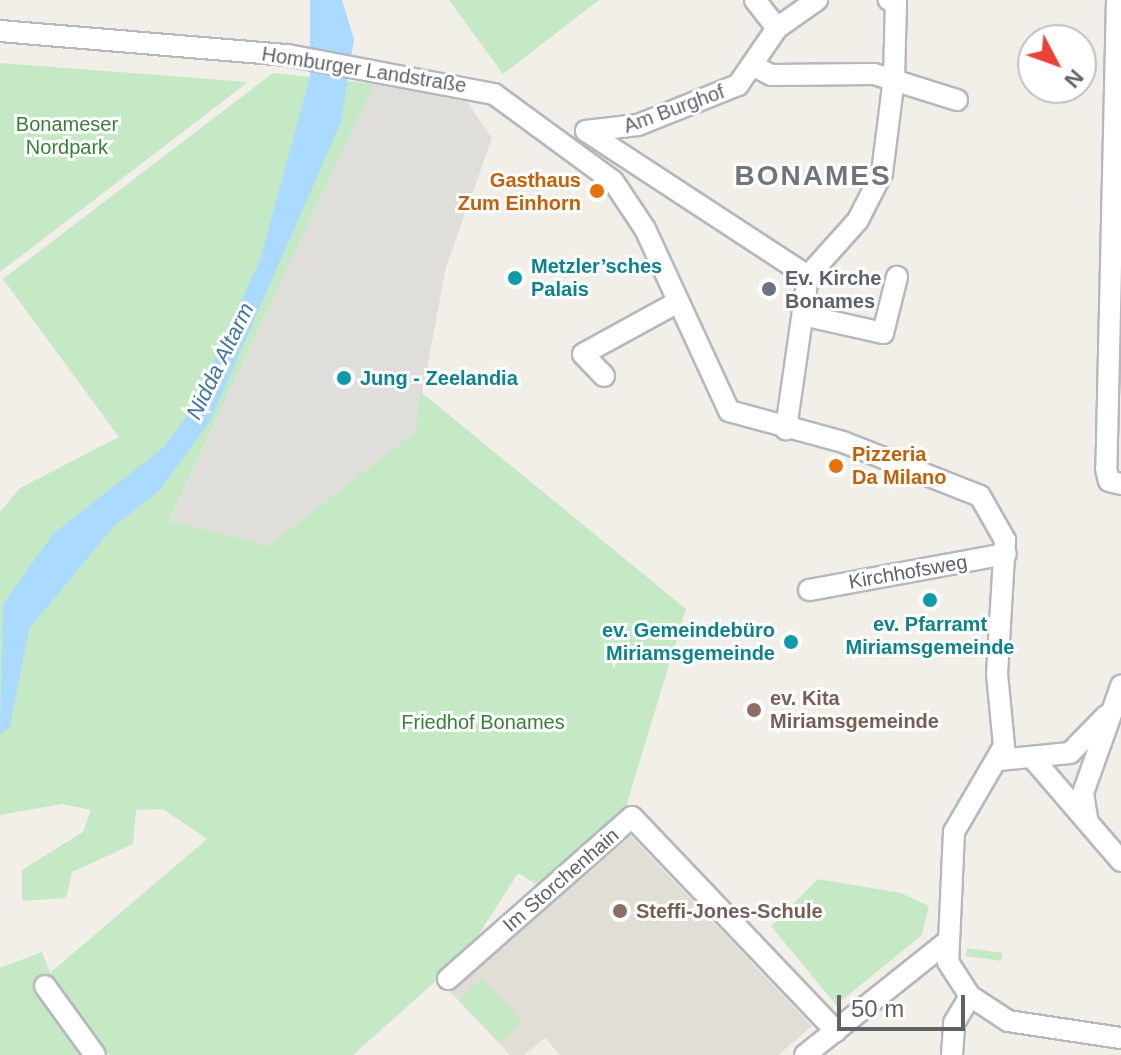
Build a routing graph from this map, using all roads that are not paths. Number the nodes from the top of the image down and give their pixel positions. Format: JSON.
{"nodes":[{"id":1,"x":755,"y":0,"type":"edge"},
{"id":2,"x":817,"y":0,"type":"edge"},
{"id":3,"x":889,"y":0,"type":"edge"},
{"id":4,"x":1117,"y":0,"type":"edge"},
{"id":5,"x":777,"y":28,"type":"junction"},
{"id":6,"x":0,"y":31,"type":"edge"},
{"id":7,"x":756,"y":67,"type":"junction"},
{"id":8,"x":894,"y":78,"type":"junction"},
{"id":9,"x":957,"y":100,"type":"dead end"},
{"id":10,"x":540,"y":124,"type":"junction"},
{"id":11,"x":586,"y":131,"type":"junction"},
{"id":12,"x":621,"y":153,"type":"junction"},
{"id":13,"x":586,"y":156,"type":"junction"},
{"id":14,"x":604,"y":173,"type":"junction"},
{"id":15,"x":808,"y":276,"type":"junction"},
{"id":16,"x":897,"y":277,"type":"dead end"},
{"id":17,"x":678,"y":302,"type":"junction"},
{"id":18,"x":807,"y":316,"type":"junction"},
{"id":19,"x":604,"y":376,"type":"dead end"},
{"id":20,"x":786,"y":429,"type":"junction"},
{"id":21,"x":1121,"y":484,"type":"edge"},
{"id":22,"x":1006,"y":554,"type":"junction"},
{"id":23,"x":809,"y":590,"type":"dead end"},
{"id":24,"x":1121,"y":686,"type":"edge"},
{"id":25,"x":1113,"y":706,"type":"junction"},
{"id":26,"x":999,"y":760,"type":"junction"},
{"id":27,"x":1035,"y":761,"type":"junction"},
{"id":28,"x":1087,"y":818,"type":"junction"},
{"id":29,"x":1121,"y":861,"type":"edge"},
{"id":30,"x":944,"y":944,"type":"junction"},
{"id":31,"x":448,"y":979,"type":"dead end"},
{"id":32,"x":45,"y":986,"type":"dead end"},
{"id":33,"x":970,"y":996,"type":"junction"},
{"id":34,"x":836,"y":1031,"type":"junction"},
{"id":35,"x":1121,"y":1038,"type":"edge"},
{"id":36,"x":95,"y":1055,"type":"edge"},
{"id":37,"x":805,"y":1055,"type":"edge"},
{"id":38,"x":952,"y":1055,"type":"edge"}],
"edges":[{"from":1,"to":5,"type":"street"},
{"from":2,"to":5,"type":"street","name":"Am Burghof"},
{"from":3,"to":8,"type":"street"},
{"from":4,"to":21,"type":"street"},
{"from":5,"to":7,"type":"street","name":"Am Burghof"},
{"from":6,"to":10,"type":"street","name":"Homburger Landstraße"},
{"from":7,"to":8,"type":"street"},
{"from":7,"to":11,"type":"street","name":"Am Burghof"},
{"from":8,"to":9,"type":"street"},
{"from":8,"to":15,"type":"street"},
{"from":10,"to":11,"type":"street","name":"Homburger Landstraße"},
{"from":10,"to":13,"type":"street"},
{"from":11,"to":12,"type":"street","name":"Homburger Landstraße"},
{"from":11,"to":13,"type":"street"},
{"from":12,"to":14,"type":"street"},
{"from":12,"to":15,"type":"street","name":"Homburger Landstraße"},
{"from":13,"to":14,"type":"street"},
{"from":14,"to":17,"type":"street"},
{"from":15,"to":18,"type":"street"},
{"from":16,"to":18,"type":"street"},
{"from":17,"to":19,"type":"street"},
{"from":17,"to":20,"type":"street"},
{"from":18,"to":20,"type":"street"},
{"from":20,"to":22,"type":"street"},
{"from":22,"to":23,"type":"street","name":"Kirchhofsweg"},
{"from":22,"to":26,"type":"street"},
{"from":24,"to":25,"type":"street"},
{"from":25,"to":27,"type":"street"},
{"from":25,"to":28,"type":"street"},
{"from":26,"to":27,"type":"street"},
{"from":26,"to":30,"type":"street"},
{"from":27,"to":28,"type":"street"},
{"from":28,"to":29,"type":"street"},
{"from":30,"to":33,"type":"street"},
{"from":30,"to":34,"type":"street"},
{"from":31,"to":34,"type":"street","name":"Im Storchenhain"},
{"from":32,"to":36,"type":"street"},
{"from":33,"to":35,"type":"street"},
{"from":33,"to":38,"type":"street"},
{"from":34,"to":37,"type":"street"}]}
